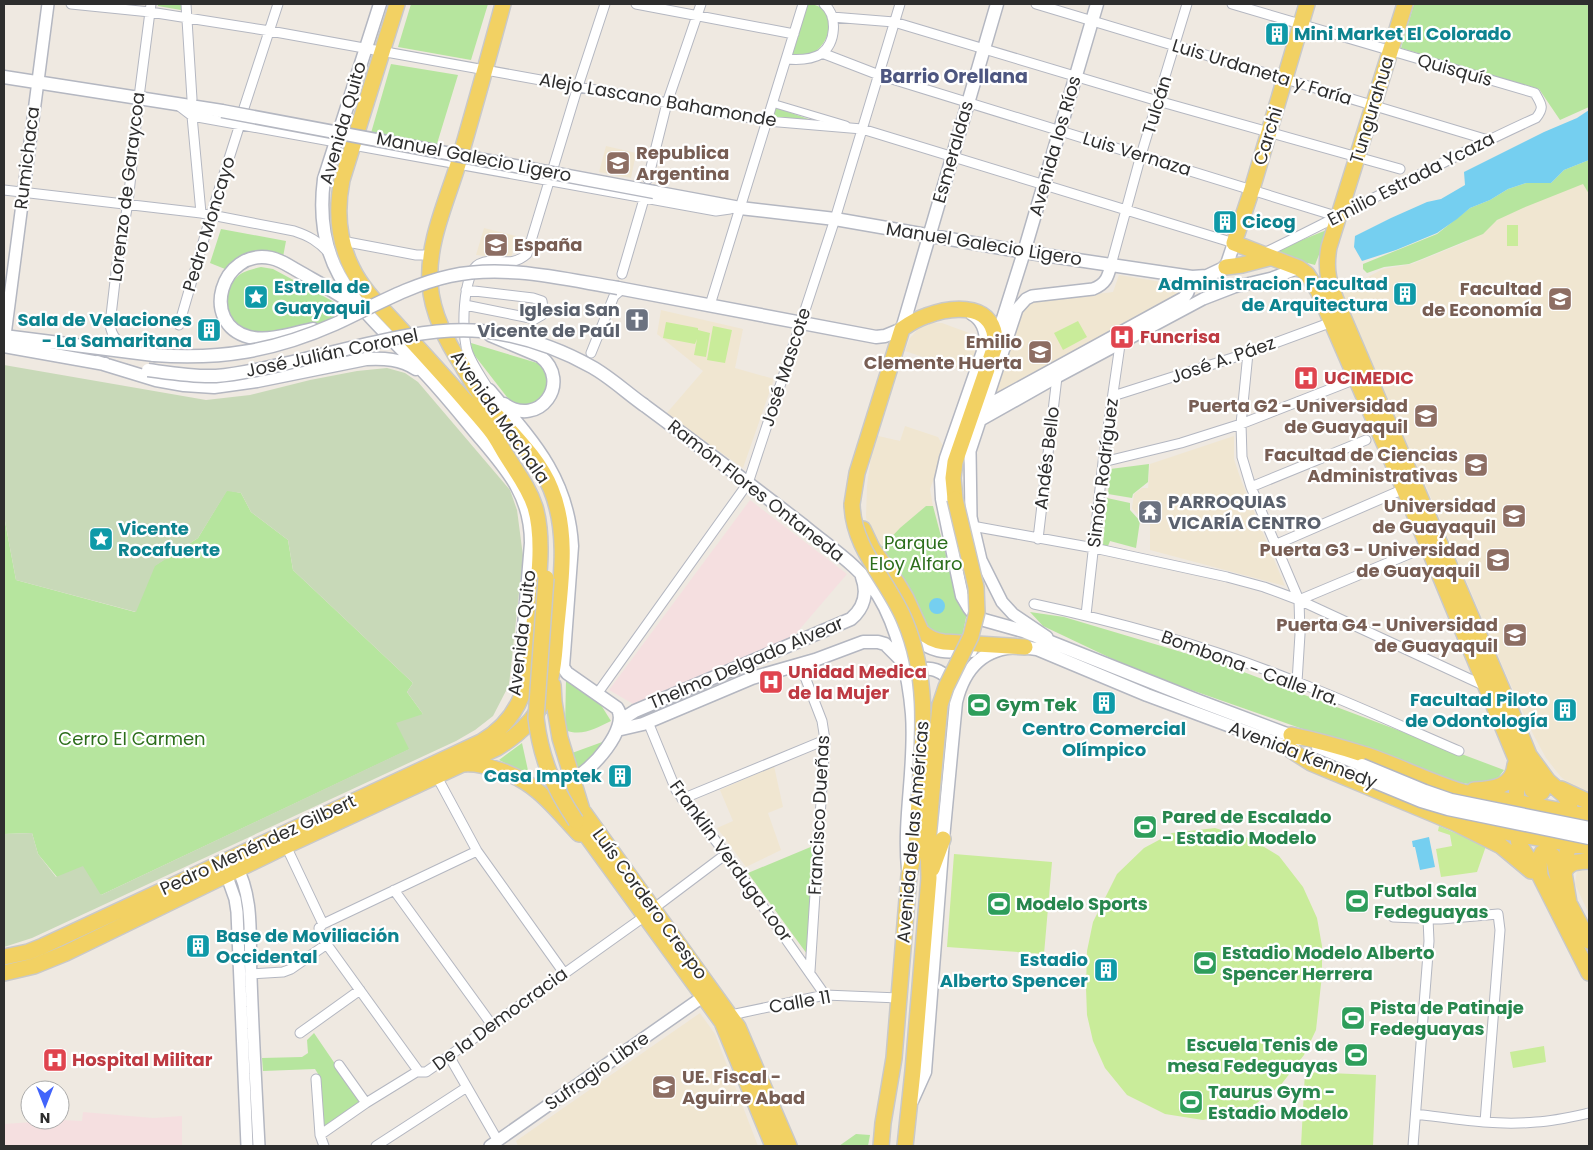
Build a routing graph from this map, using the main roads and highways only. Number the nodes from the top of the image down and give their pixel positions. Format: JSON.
{"nodes":[{"id":1,"x":380,"y":4,"type":"edge"},
{"id":2,"x":397,"y":4,"type":"edge"},
{"id":3,"x":503,"y":4,"type":"edge"},
{"id":4,"x":997,"y":4,"type":"edge"},
{"id":5,"x":1098,"y":4,"type":"edge"},
{"id":6,"x":1307,"y":4,"type":"edge"},
{"id":7,"x":1405,"y":4,"type":"edge"},
{"id":8,"x":4,"y":77,"type":"edge"},
{"id":9,"x":929,"y":235,"type":"junction"},
{"id":10,"x":1234,"y":243,"type":"junction"},
{"id":11,"x":1024,"y":252,"type":"junction"},
{"id":12,"x":1265,"y":256,"type":"junction"},
{"id":13,"x":1226,"y":267,"type":"junction"},
{"id":14,"x":953,"y":310,"type":"junction"},
{"id":15,"x":371,"y":317,"type":"junction"},
{"id":16,"x":333,"y":325,"type":"junction"},
{"id":17,"x":902,"y":329,"type":"junction"},
{"id":18,"x":481,"y":331,"type":"junction"},
{"id":19,"x":4,"y":340,"type":"edge"},
{"id":20,"x":993,"y":352,"type":"junction"},
{"id":21,"x":97,"y":362,"type":"junction"},
{"id":22,"x":462,"y":366,"type":"junction"},
{"id":23,"x":434,"y":382,"type":"junction"},
{"id":24,"x":489,"y":390,"type":"junction"},
{"id":25,"x":990,"y":391,"type":"road end"},
{"id":26,"x":644,"y":405,"type":"joint"},
{"id":27,"x":978,"y":424,"type":"road end"},
{"id":28,"x":492,"y":432,"type":"junction"},
{"id":29,"x":960,"y":446,"type":"junction"},
{"id":30,"x":857,"y":473,"type":"junction"},
{"id":31,"x":858,"y":571,"type":"junction"},
{"id":32,"x":891,"y":621,"type":"junction"},
{"id":33,"x":1018,"y":647,"type":"junction"},
{"id":34,"x":556,"y":650,"type":"junction"},
{"id":35,"x":902,"y":661,"type":"junction"},
{"id":36,"x":909,"y":694,"type":"junction"},
{"id":37,"x":956,"y":702,"type":"junction"},
{"id":38,"x":506,"y":722,"type":"junction"},
{"id":39,"x":619,"y":725,"type":"junction"},
{"id":40,"x":1288,"y":741,"type":"junction"},
{"id":41,"x":1520,"y":756,"type":"junction"},
{"id":42,"x":458,"y":765,"type":"junction"},
{"id":43,"x":1360,"y":770,"type":"junction"},
{"id":44,"x":572,"y":779,"type":"junction"},
{"id":45,"x":1554,"y":786,"type":"junction"},
{"id":46,"x":1445,"y":787,"type":"junction"},
{"id":47,"x":1479,"y":796,"type":"junction"},
{"id":48,"x":547,"y":799,"type":"junction"},
{"id":49,"x":925,"y":802,"type":"junction"},
{"id":50,"x":1589,"y":802,"type":"edge"},
{"id":51,"x":1515,"y":803,"type":"junction"},
{"id":52,"x":1572,"y":812,"type":"junction"},
{"id":53,"x":1589,"y":816,"type":"edge"},
{"id":54,"x":1455,"y":823,"type":"junction"},
{"id":55,"x":1472,"y":826,"type":"junction"},
{"id":56,"x":1589,"y":829,"type":"edge"},
{"id":57,"x":1516,"y":834,"type":"junction"},
{"id":58,"x":1589,"y":838,"type":"edge"},
{"id":59,"x":943,"y":839,"type":"junction"},
{"id":60,"x":1569,"y":844,"type":"junction"},
{"id":61,"x":1589,"y":848,"type":"edge"},
{"id":62,"x":1589,"y":861,"type":"edge"},
{"id":63,"x":229,"y":865,"type":"junction"},
{"id":64,"x":608,"y":866,"type":"junction"},
{"id":65,"x":1564,"y":873,"type":"junction"},
{"id":66,"x":909,"y":875,"type":"junction"},
{"id":67,"x":929,"y":878,"type":"junction"},
{"id":68,"x":1541,"y":878,"type":"junction"},
{"id":69,"x":1569,"y":904,"type":"junction"},
{"id":70,"x":649,"y":912,"type":"junction"},
{"id":71,"x":1589,"y":942,"type":"edge"},
{"id":72,"x":4,"y":957,"type":"edge"},
{"id":73,"x":4,"y":973,"type":"edge"},
{"id":74,"x":1589,"y":973,"type":"edge"},
{"id":75,"x":25,"y":975,"type":"road end"},
{"id":76,"x":925,"y":1010,"type":"junction"},
{"id":77,"x":772,"y":1146,"type":"edge"},
{"id":78,"x":789,"y":1146,"type":"edge"},
{"id":79,"x":881,"y":1146,"type":"edge"},
{"id":80,"x":905,"y":1146,"type":"edge"}],
"edges":[{"from":1,"to":15,"type":"main road","name":"Avenida Quito"},
{"from":2,"to":28,"type":"main road","name":"Avenida Quito"},
{"from":3,"to":22,"type":"main road","name":"Avenida Machala"},
{"from":4,"to":9,"type":"main road","name":"Esmeraldas"},
{"from":5,"to":11,"type":"main road","name":"Avenida los Ríos"},
{"from":6,"to":10,"type":"main road","name":"Carchi"},
{"from":7,"to":41,"type":"main road","name":"Tungurahua"},
{"from":8,"to":9,"type":"main road","name":"Manuel Galecio Ligero","bridge":true},
{"from":9,"to":11,"type":"main road","name":"Manuel Galecio Ligero"},
{"from":9,"to":17,"type":"main road","name":"Esmeraldas"},
{"from":10,"to":12,"type":"main road"},
{"from":10,"to":13,"type":"main road","name":"Carchi"},
{"from":11,"to":13,"type":"main road","name":"Manuel Galecio Ligero"},
{"from":11,"to":20,"type":"main road","name":"Avenida los Ríos"},
{"from":12,"to":13,"type":"main road"},
{"from":12,"to":41,"type":"main road"},
{"from":14,"to":17,"type":"main road"},
{"from":14,"to":20,"type":"main road"},
{"from":14,"to":40,"type":"main road","name":"Avenida Kennedy"},
{"from":15,"to":16,"type":"main road","bridge":true},
{"from":15,"to":23,"type":"main road","name":"Avenida Quito"},
{"from":16,"to":17,"type":"main road","name":"José Julián Coronel","bridge":true},
{"from":16,"to":19,"type":"main road","name":"José Julián Coronel","bridge":true},
{"from":17,"to":30,"type":"main road","name":"Avenida de las Américas"},
{"from":18,"to":21,"type":"main road","name":"José Julián Coronel","bridge":true},
{"from":18,"to":24,"type":"main road","bridge":true},
{"from":18,"to":26,"type":"main road","name":"José Julián Coronel","bridge":true},
{"from":19,"to":21,"type":"main road","name":"José Julián Coronel"},
{"from":20,"to":25,"type":"main road"},
{"from":20,"to":29,"type":"main road","name":"Avenida de las Américas"},
{"from":21,"to":23,"type":"main road"},
{"from":22,"to":24,"type":"main road"},
{"from":22,"to":34,"type":"main road","name":"Avenida Machala"},
{"from":23,"to":38,"type":"main road","name":"Avenida Quito"},
{"from":24,"to":39,"type":"main road","name":"Avenida Machala"},
{"from":26,"to":31,"type":"main road","name":"Ramón Flores Ontaneda"},
{"from":27,"to":29,"type":"main road"},
{"from":28,"to":38,"type":"main road","name":"Avenida Quito"},
{"from":28,"to":64,"type":"main road","name":"Luís Cordero Crespo","bridge":true},
{"from":29,"to":49,"type":"main road","name":"Avenida de las Américas","bridge":true},
{"from":30,"to":33,"type":"main road"},
{"from":30,"to":49,"type":"main road","name":"Avenida de las Américas","bridge":true},
{"from":31,"to":32,"type":"main road","name":"Ramón Flores Ontaneda"},
{"from":31,"to":39,"type":"main road","name":"Thelmo Delgado Alvear"},
{"from":32,"to":33,"type":"main road"},
{"from":32,"to":35,"type":"main road","name":"Ramón Flores Ontaneda"},
{"from":33,"to":37,"type":"main road"},
{"from":33,"to":40,"type":"main road","name":"Avenida Kennedy"},
{"from":34,"to":42,"type":"main road","name":"Avenida Machala"},
{"from":34,"to":44,"type":"main road","name":"Luís Cordero Crespo"},
{"from":35,"to":36,"type":"main road"},
{"from":35,"to":39,"type":"main road","name":"Thelmo Delgado Alvear"},
{"from":36,"to":37,"type":"main road"},
{"from":36,"to":66,"type":"main road"},
{"from":37,"to":59,"type":"main road","name":"Avenida de las Américas"},
{"from":38,"to":63,"type":"main road","name":"Pedro Menéndez Gilbert"},
{"from":39,"to":44,"type":"main road"},
{"from":40,"to":43,"type":"main road","name":"Avenida Kennedy"},
{"from":40,"to":46,"type":"main road"},
{"from":40,"to":54,"type":"main road"},
{"from":41,"to":45,"type":"main road"},
{"from":41,"to":46,"type":"main road"},
{"from":41,"to":51,"type":"main road"},
{"from":42,"to":48,"type":"main road"},
{"from":42,"to":63,"type":"main road","name":"Pedro Menéndez Gilbert"},
{"from":43,"to":56,"type":"main road","name":"Avenida Kennedy","bridge":true},
{"from":43,"to":58,"type":"main road","name":"Avenida Kennedy","bridge":true},
{"from":44,"to":48,"type":"main road"},
{"from":44,"to":70,"type":"main road","name":"Luís Cordero Crespo"},
{"from":45,"to":50,"type":"main road"},
{"from":45,"to":52,"type":"main road"},
{"from":46,"to":47,"type":"main road"},
{"from":47,"to":51,"type":"main road"},
{"from":47,"to":55,"type":"main road"},
{"from":48,"to":64,"type":"main road"},
{"from":49,"to":66,"type":"main road","name":"Avenida de las Américas"},
{"from":49,"to":67,"type":"main road","name":"Avenida de las Américas"},
{"from":51,"to":52,"type":"main road"},
{"from":51,"to":57,"type":"main road"},
{"from":52,"to":53,"type":"main road"},
{"from":52,"to":60,"type":"main road"},
{"from":54,"to":55,"type":"main road"},
{"from":54,"to":68,"type":"main road"},
{"from":55,"to":57,"type":"main road"},
{"from":56,"to":58,"type":"main road"},
{"from":57,"to":60,"type":"main road"},
{"from":57,"to":68,"type":"main road"},
{"from":59,"to":67,"type":"main road"},
{"from":59,"to":76,"type":"main road","name":"Avenida de las Américas"},
{"from":60,"to":61,"type":"main road"},
{"from":60,"to":65,"type":"main road"},
{"from":62,"to":65,"type":"main road"},
{"from":63,"to":72,"type":"main road","name":"Pedro Menéndez Gilbert"},
{"from":63,"to":73,"type":"main road","name":"Pedro Menéndez Gilbert"},
{"from":64,"to":70,"type":"main road"},
{"from":65,"to":69,"type":"main road"},
{"from":66,"to":79,"type":"main road","name":"Avenida de las Américas"},
{"from":67,"to":76,"type":"main road","name":"Avenida de las Américas"},
{"from":68,"to":69,"type":"main road"},
{"from":68,"to":74,"type":"main road"},
{"from":69,"to":71,"type":"main road"},
{"from":70,"to":77,"type":"main road"},
{"from":70,"to":78,"type":"main road","name":"Luís Cordero Crespo"},
{"from":73,"to":75,"type":"main road"},
{"from":76,"to":80,"type":"main road","name":"Avenida de las Américas"}]}
